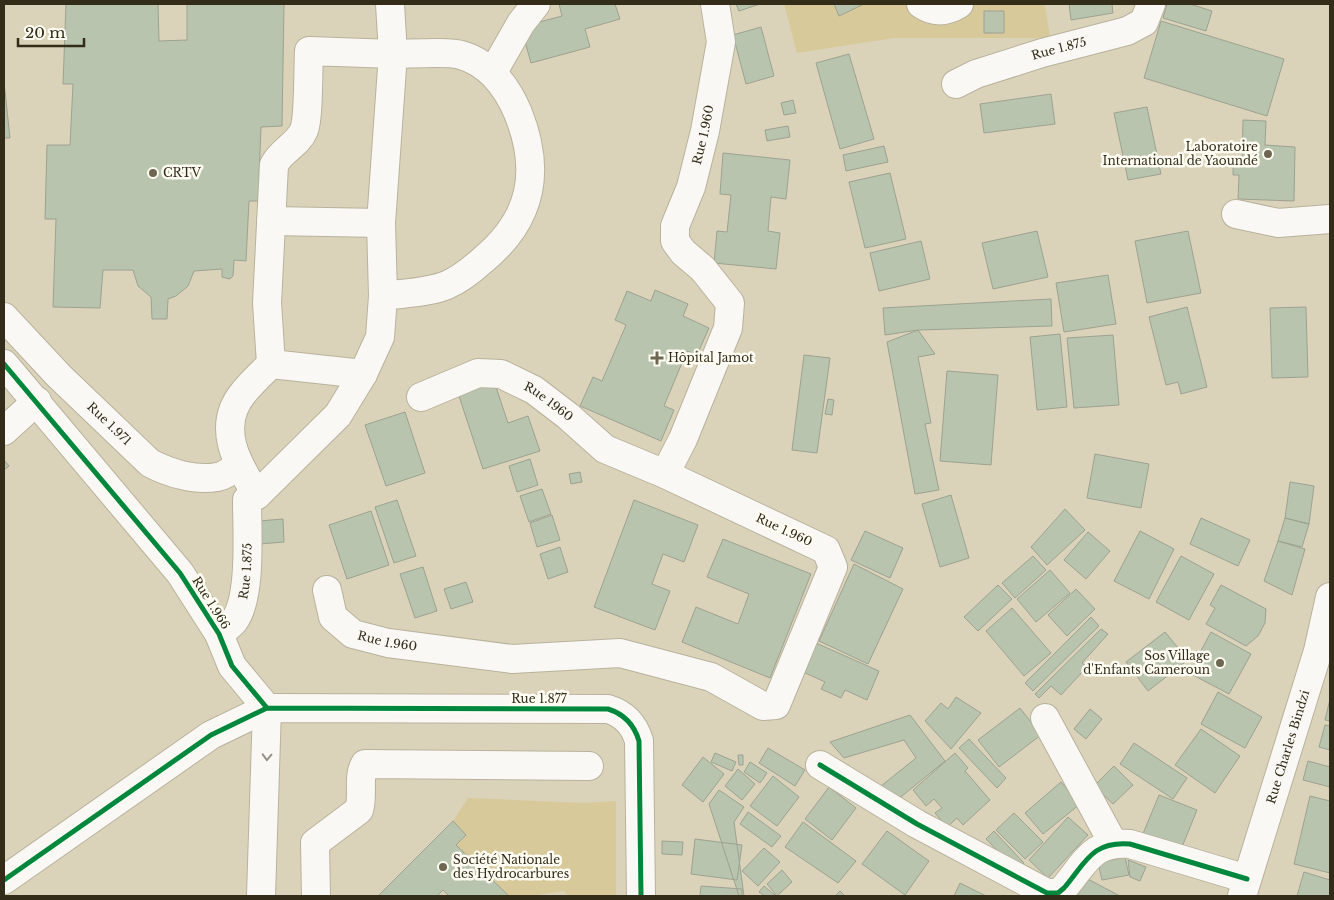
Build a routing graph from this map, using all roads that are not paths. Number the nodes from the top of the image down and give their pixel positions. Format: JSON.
{"nodes":[{"id":1,"x":390,"y":4,"type":"edge"},
{"id":2,"x":536,"y":4,"type":"edge"},
{"id":3,"x":716,"y":4,"type":"edge"},
{"id":4,"x":921,"y":4,"type":"edge"},
{"id":5,"x":959,"y":4,"type":"edge"},
{"id":6,"x":1151,"y":4,"type":"edge"},
{"id":7,"x":393,"y":54,"type":"junction"},
{"id":8,"x":494,"y":72,"type":"junction"},
{"id":9,"x":956,"y":84,"type":"dead end"},
{"id":10,"x":1236,"y":214,"type":"dead end"},
{"id":11,"x":1330,"y":219,"type":"edge"},
{"id":12,"x":271,"y":221,"type":"junction"},
{"id":13,"x":381,"y":223,"type":"junction"},
{"id":14,"x":383,"y":296,"type":"junction"},
{"id":15,"x":4,"y":317,"type":"edge"},
{"id":16,"x":4,"y":364,"type":"edge"},
{"id":17,"x":271,"y":364,"type":"junction"},
{"id":18,"x":363,"y":374,"type":"junction"},
{"id":19,"x":422,"y":396,"type":"dead end"},
{"id":20,"x":37,"y":401,"type":"junction"},
{"id":21,"x":4,"y":431,"type":"edge"},
{"id":22,"x":238,"y":465,"type":"junction"},
{"id":23,"x":665,"y":474,"type":"junction"},
{"id":24,"x":252,"y":498,"type":"junction"},
{"id":25,"x":327,"y":590,"type":"dead end"},
{"id":26,"x":1330,"y":597,"type":"edge"},
{"id":27,"x":219,"y":634,"type":"junction"},
{"id":28,"x":1324,"y":651,"type":"edge"},
{"id":29,"x":267,"y":708,"type":"junction"},
{"id":30,"x":1045,"y":718,"type":"dead end"},
{"id":31,"x":820,"y":765,"type":"dead end"},
{"id":32,"x":589,"y":766,"type":"dead end"},
{"id":33,"x":1113,"y":843,"type":"junction"},
{"id":34,"x":4,"y":880,"type":"edge"},
{"id":35,"x":1245,"y":888,"type":"edge"},
{"id":36,"x":261,"y":896,"type":"edge"},
{"id":37,"x":316,"y":896,"type":"edge"},
{"id":38,"x":641,"y":896,"type":"edge"}],
"edges":[{"from":1,"to":7,"type":"street"},
{"from":2,"to":8,"type":"street"},
{"from":3,"to":23,"type":"street","name":"Rue 1.960"},
{"from":4,"to":5,"type":"street"},
{"from":6,"to":9,"type":"street","name":"Rue 1.875"},
{"from":7,"to":8,"type":"street"},
{"from":7,"to":12,"type":"street"},
{"from":7,"to":13,"type":"street"},
{"from":8,"to":14,"type":"street"},
{"from":10,"to":11,"type":"street"},
{"from":12,"to":13,"type":"street"},
{"from":12,"to":17,"type":"street"},
{"from":13,"to":14,"type":"street"},
{"from":14,"to":18,"type":"street"},
{"from":15,"to":22,"type":"street","name":"Rue 1.971"},
{"from":16,"to":20,"type":"street","name":"Rue 1.966"},
{"from":17,"to":18,"type":"street"},
{"from":17,"to":22,"type":"street"},
{"from":18,"to":24,"type":"street"},
{"from":19,"to":23,"type":"street","name":"Rue 1960"},
{"from":20,"to":21,"type":"street"},
{"from":20,"to":27,"type":"street","name":"Rue 1.966"},
{"from":22,"to":24,"type":"street"},
{"from":23,"to":25,"type":"street","name":"Rue 1.960"},
{"from":24,"to":27,"type":"street","name":"Rue 1.875"},
{"from":26,"to":28,"type":"street","name":"Rue Charles Bindzi"},
{"from":27,"to":29,"type":"street","name":"Rue 1.966"},
{"from":28,"to":35,"type":"street","name":"Rue Charles Bindzi"},
{"from":29,"to":34,"type":"street"},
{"from":29,"to":36,"type":"street","one_way":true},
{"from":29,"to":38,"type":"street","name":"Rue 1.877"},
{"from":30,"to":33,"type":"street"},
{"from":31,"to":33,"type":"street"},
{"from":32,"to":37,"type":"street"},
{"from":33,"to":35,"type":"street"}]}
